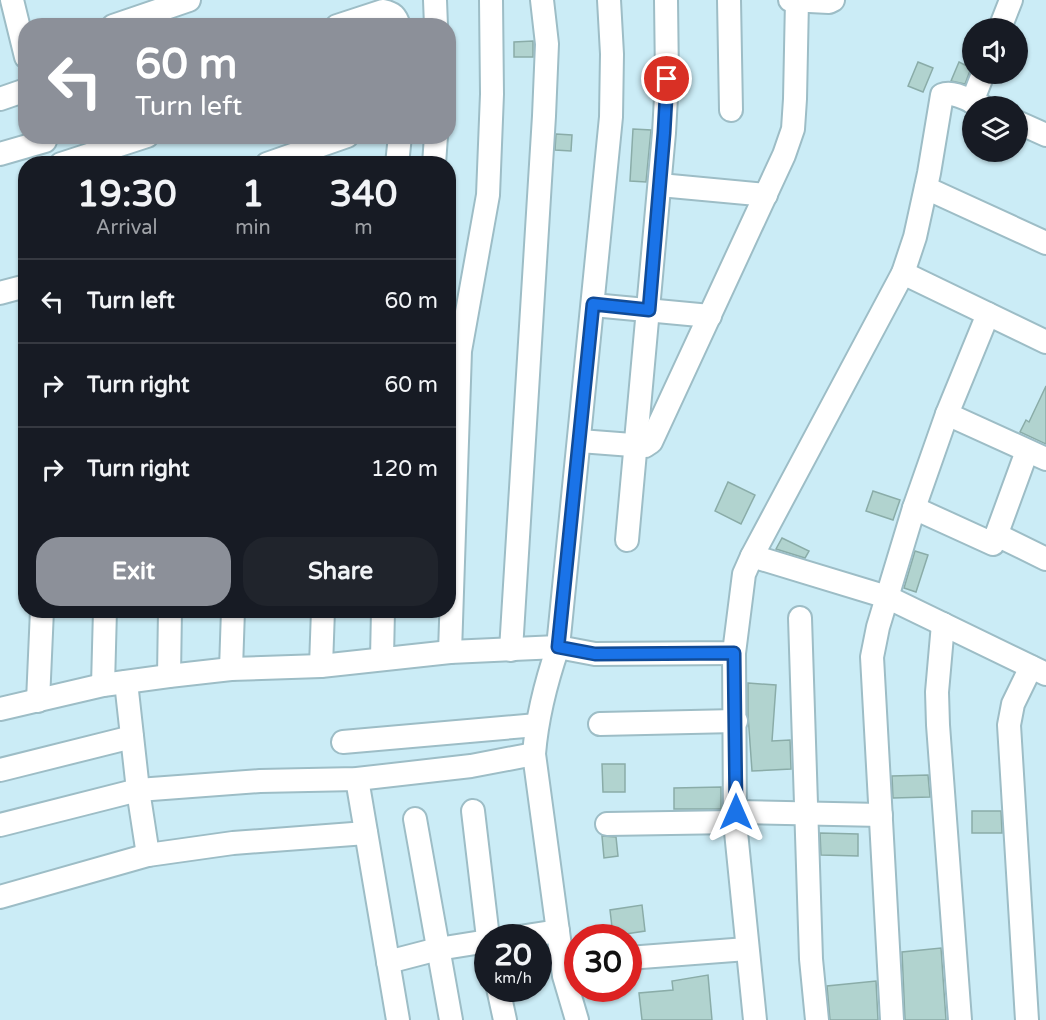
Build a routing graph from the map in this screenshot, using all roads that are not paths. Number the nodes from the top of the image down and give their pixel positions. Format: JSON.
{"nodes":[{"id":1,"x":12,"y":0,"type":"edge"},
{"id":2,"x":189,"y":0,"type":"edge"},
{"id":3,"x":435,"y":0,"type":"edge"},
{"id":4,"x":491,"y":0,"type":"edge"},
{"id":5,"x":542,"y":0,"type":"edge"},
{"id":6,"x":609,"y":0,"type":"edge"},
{"id":7,"x":666,"y":0,"type":"edge"},
{"id":8,"x":729,"y":0,"type":"edge"},
{"id":9,"x":790,"y":0,"type":"edge"},
{"id":10,"x":797,"y":0,"type":"edge"},
{"id":11,"x":833,"y":0,"type":"edge"},
{"id":12,"x":1011,"y":0,"type":"edge"},
{"id":13,"x":136,"y":18,"type":"edge"},
{"id":14,"x":362,"y":18,"type":"edge"},
{"id":15,"x":396,"y":18,"type":"edge"},
{"id":16,"x":436,"y":18,"type":"edge"},
{"id":17,"x":1004,"y":18,"type":"edge"},
{"id":18,"x":18,"y":26,"type":"edge"},
{"id":19,"x":18,"y":93,"type":"edge"},
{"id":20,"x":962,"y":98,"type":"edge"},
{"id":21,"x":0,"y":99,"type":"edge"},
{"id":22,"x":731,"y":110,"type":"dead end"},
{"id":23,"x":1028,"y":127,"type":"edge"},
{"id":24,"x":1046,"y":135,"type":"edge"},
{"id":25,"x":29,"y":144,"type":"edge"},
{"id":26,"x":122,"y":144,"type":"edge"},
{"id":27,"x":324,"y":144,"type":"edge"},
{"id":28,"x":0,"y":154,"type":"edge"},
{"id":29,"x":86,"y":156,"type":"edge"},
{"id":30,"x":290,"y":156,"type":"edge"},
{"id":31,"x":660,"y":184,"type":"junction"},
{"id":32,"x":926,"y":188,"type":"junction"},
{"id":33,"x":766,"y":195,"type":"junction"},
{"id":34,"x":1046,"y":243,"type":"edge"},
{"id":35,"x":903,"y":273,"type":"junction"},
{"id":36,"x":18,"y":288,"type":"edge"},
{"id":37,"x":0,"y":293,"type":"edge"},
{"id":38,"x":593,"y":304,"type":"junction"},
{"id":39,"x":649,"y":310,"type":"junction"},
{"id":40,"x":988,"y":314,"type":"junction"},
{"id":41,"x":710,"y":316,"type":"junction"},
{"id":42,"x":1046,"y":342,"type":"edge"},
{"id":43,"x":947,"y":414,"type":"junction"},
{"id":44,"x":580,"y":441,"type":"junction"},
{"id":45,"x":636,"y":446,"type":"junction"},
{"id":46,"x":1037,"y":455,"type":"edge"},
{"id":47,"x":456,"y":471,"type":"edge"},
{"id":48,"x":914,"y":508,"type":"junction"},
{"id":49,"x":998,"y":535,"type":"junction"},
{"id":50,"x":627,"y":540,"type":"dead end"},
{"id":51,"x":752,"y":556,"type":"junction"},
{"id":52,"x":1046,"y":559,"type":"edge"},
{"id":53,"x":887,"y":597,"type":"junction"},
{"id":54,"x":42,"y":618,"type":"edge"},
{"id":55,"x":105,"y":618,"type":"edge"},
{"id":56,"x":170,"y":618,"type":"edge"},
{"id":57,"x":233,"y":618,"type":"edge"},
{"id":58,"x":323,"y":618,"type":"edge"},
{"id":59,"x":383,"y":618,"type":"edge"},
{"id":60,"x":451,"y":618,"type":"edge"},
{"id":61,"x":800,"y":618,"type":"dead end"},
{"id":62,"x":943,"y":624,"type":"junction"},
{"id":63,"x":562,"y":647,"type":"junction"},
{"id":64,"x":511,"y":650,"type":"junction"},
{"id":65,"x":450,"y":652,"type":"junction"},
{"id":66,"x":734,"y":653,"type":"junction"},
{"id":67,"x":382,"y":658,"type":"junction"},
{"id":68,"x":321,"y":666,"type":"junction"},
{"id":69,"x":231,"y":669,"type":"junction"},
{"id":70,"x":1038,"y":670,"type":"edge"},
{"id":71,"x":169,"y":676,"type":"junction"},
{"id":72,"x":126,"y":682,"type":"junction"},
{"id":73,"x":103,"y":685,"type":"junction"},
{"id":74,"x":38,"y":700,"type":"junction"},
{"id":75,"x":0,"y":709,"type":"edge"},
{"id":76,"x":736,"y":721,"type":"junction"},
{"id":77,"x":600,"y":724,"type":"dead end"},
{"id":78,"x":537,"y":725,"type":"junction"},
{"id":79,"x":132,"y":737,"type":"junction"},
{"id":80,"x":343,"y":742,"type":"dead end"},
{"id":81,"x":534,"y":754,"type":"junction"},
{"id":82,"x":0,"y":770,"type":"edge"},
{"id":83,"x":357,"y":779,"type":"junction"},
{"id":84,"x":138,"y":790,"type":"junction"},
{"id":85,"x":473,"y":811,"type":"dead end"},
{"id":86,"x":806,"y":814,"type":"junction"},
{"id":87,"x":881,"y":815,"type":"junction"},
{"id":88,"x":736,"y":817,"type":"junction"},
{"id":89,"x":415,"y":819,"type":"dead end"},
{"id":90,"x":608,"y":824,"type":"dead end"},
{"id":91,"x":0,"y":825,"type":"edge"},
{"id":92,"x":366,"y":833,"type":"junction"},
{"id":93,"x":148,"y":855,"type":"junction"},
{"id":94,"x":0,"y":897,"type":"edge"},
{"id":95,"x":486,"y":924,"type":"edge"},
{"id":96,"x":558,"y":931,"type":"junction"},
{"id":97,"x":552,"y":932,"type":"edge"},
{"id":98,"x":474,"y":942,"type":"edge"},
{"id":99,"x":438,"y":949,"type":"junction"},
{"id":100,"x":747,"y":949,"type":"junction"},
{"id":101,"x":642,"y":957,"type":"edge"},
{"id":102,"x":388,"y":962,"type":"junction"},
{"id":103,"x":501,"y":1002,"type":"edge"},
{"id":104,"x":398,"y":1020,"type":"edge"},
{"id":105,"x":451,"y":1020,"type":"edge"},
{"id":106,"x":505,"y":1020,"type":"edge"},
{"id":107,"x":577,"y":1020,"type":"edge"},
{"id":108,"x":755,"y":1020,"type":"edge"},
{"id":109,"x":817,"y":1020,"type":"edge"},
{"id":110,"x":892,"y":1020,"type":"edge"},
{"id":111,"x":960,"y":1020,"type":"edge"},
{"id":112,"x":1027,"y":1020,"type":"edge"}],
"edges":[{"from":1,"to":18,"type":"street"},
{"from":2,"to":13,"type":"street"},
{"from":3,"to":16,"type":"street"},
{"from":4,"to":47,"type":"street"},
{"from":5,"to":64,"type":"street"},
{"from":6,"to":38,"type":"street"},
{"from":7,"to":31,"type":"street"},
{"from":8,"to":22,"type":"street"},
{"from":9,"to":10,"type":"street"},
{"from":10,"to":11,"type":"street"},
{"from":10,"to":33,"type":"street"},
{"from":12,"to":17,"type":"street"},
{"from":14,"to":15,"type":"street"},
{"from":19,"to":21,"type":"street"},
{"from":20,"to":32,"type":"street"},
{"from":23,"to":24,"type":"street"},
{"from":25,"to":28,"type":"street"},
{"from":26,"to":29,"type":"street"},
{"from":27,"to":30,"type":"street"},
{"from":31,"to":33,"type":"street"},
{"from":31,"to":39,"type":"street"},
{"from":32,"to":34,"type":"street"},
{"from":32,"to":35,"type":"street"},
{"from":33,"to":41,"type":"street"},
{"from":35,"to":40,"type":"street"},
{"from":35,"to":51,"type":"street"},
{"from":36,"to":37,"type":"street"},
{"from":38,"to":39,"type":"street"},
{"from":38,"to":44,"type":"street"},
{"from":39,"to":41,"type":"street"},
{"from":39,"to":45,"type":"street"},
{"from":40,"to":42,"type":"street"},
{"from":40,"to":43,"type":"street"},
{"from":41,"to":45,"type":"street"},
{"from":43,"to":46,"type":"street"},
{"from":43,"to":48,"type":"street"},
{"from":44,"to":45,"type":"street"},
{"from":44,"to":63,"type":"street"},
{"from":45,"to":50,"type":"street"},
{"from":46,"to":49,"type":"street"},
{"from":48,"to":49,"type":"street"},
{"from":48,"to":53,"type":"street"},
{"from":49,"to":52,"type":"street"},
{"from":51,"to":53,"type":"street"},
{"from":51,"to":66,"type":"street"},
{"from":53,"to":62,"type":"street"},
{"from":53,"to":87,"type":"street"},
{"from":54,"to":74,"type":"street"},
{"from":55,"to":73,"type":"street"},
{"from":56,"to":71,"type":"street"},
{"from":57,"to":69,"type":"street"},
{"from":58,"to":68,"type":"street"},
{"from":59,"to":67,"type":"street"},
{"from":60,"to":65,"type":"street"},
{"from":61,"to":86,"type":"street"},
{"from":62,"to":70,"type":"street"},
{"from":62,"to":111,"type":"street"},
{"from":63,"to":64,"type":"street"},
{"from":63,"to":66,"type":"street"},
{"from":63,"to":78,"type":"street"},
{"from":64,"to":65,"type":"street"},
{"from":65,"to":67,"type":"street"},
{"from":66,"to":76,"type":"street"},
{"from":67,"to":68,"type":"street"},
{"from":68,"to":69,"type":"street"},
{"from":69,"to":71,"type":"street"},
{"from":70,"to":112,"type":"street"},
{"from":71,"to":72,"type":"street"},
{"from":72,"to":73,"type":"street"},
{"from":72,"to":79,"type":"street"},
{"from":73,"to":74,"type":"street"},
{"from":74,"to":75,"type":"street"},
{"from":76,"to":77,"type":"street"},
{"from":76,"to":88,"type":"street"},
{"from":78,"to":80,"type":"street"},
{"from":78,"to":81,"type":"street"},
{"from":79,"to":82,"type":"street"},
{"from":79,"to":84,"type":"street"},
{"from":81,"to":83,"type":"street"},
{"from":81,"to":96,"type":"street"},
{"from":83,"to":84,"type":"street"},
{"from":83,"to":92,"type":"street"},
{"from":84,"to":91,"type":"street"},
{"from":84,"to":93,"type":"street"},
{"from":85,"to":95,"type":"street"},
{"from":86,"to":87,"type":"street"},
{"from":86,"to":88,"type":"street"},
{"from":86,"to":109,"type":"street"},
{"from":87,"to":110,"type":"street"},
{"from":88,"to":90,"type":"street"},
{"from":88,"to":100,"type":"street"},
{"from":89,"to":99,"type":"street"},
{"from":92,"to":93,"type":"street"},
{"from":92,"to":102,"type":"street"},
{"from":93,"to":94,"type":"street"},
{"from":96,"to":97,"type":"street"},
{"from":96,"to":107,"type":"street"},
{"from":98,"to":99,"type":"street"},
{"from":99,"to":102,"type":"street"},
{"from":99,"to":105,"type":"street"},
{"from":100,"to":101,"type":"street"},
{"from":100,"to":108,"type":"street"},
{"from":102,"to":104,"type":"street"},
{"from":103,"to":106,"type":"street"}]}
